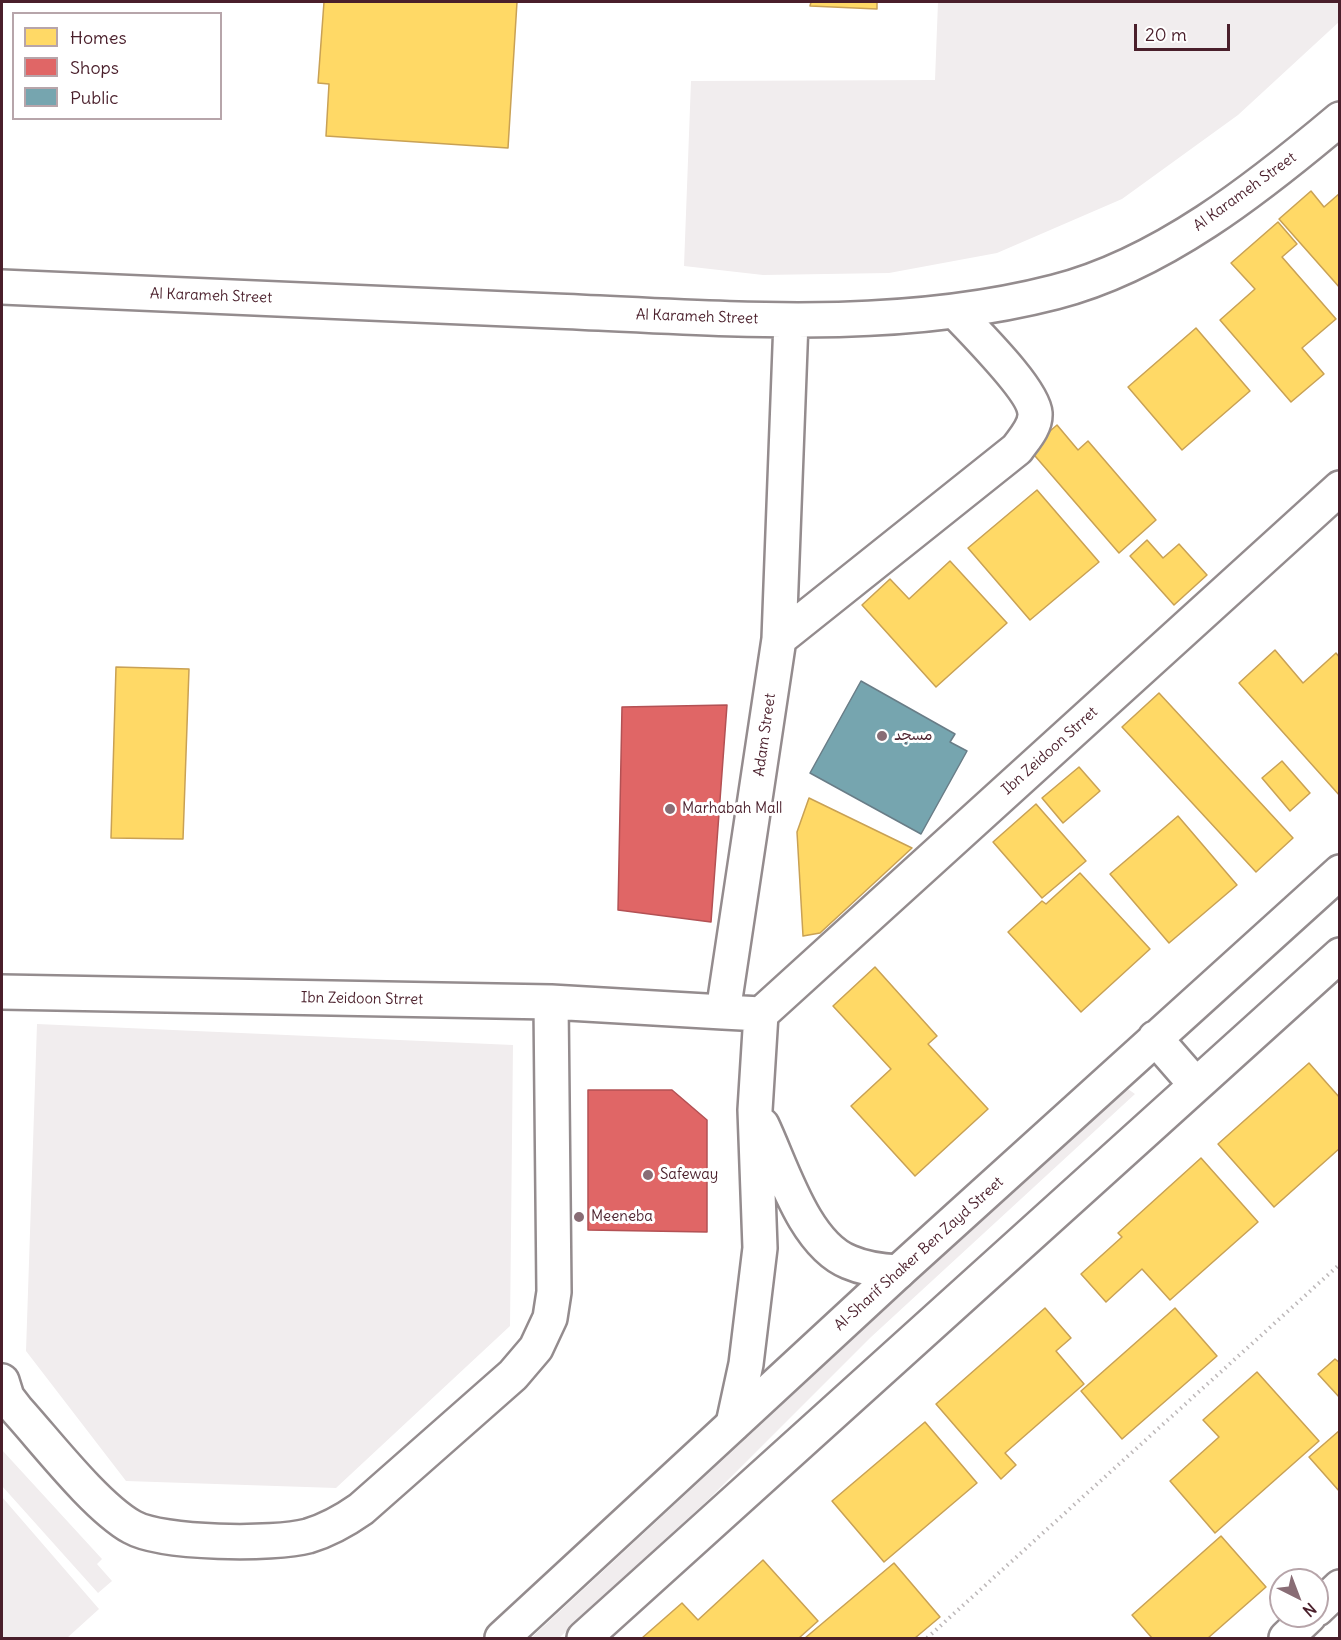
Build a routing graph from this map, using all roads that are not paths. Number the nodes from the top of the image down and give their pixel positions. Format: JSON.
{"nodes":[{"id":1,"x":1340,"y":119,"type":"edge"},
{"id":2,"x":2,"y":287,"type":"edge"},
{"id":3,"x":956,"y":311,"type":"junction"},
{"id":4,"x":791,"y":321,"type":"junction"},
{"id":5,"x":1340,"y":488,"type":"edge"},
{"id":6,"x":779,"y":639,"type":"junction"},
{"id":7,"x":1340,"y":872,"type":"edge"},
{"id":8,"x":1340,"y":955,"type":"edge"},
{"id":9,"x":2,"y":992,"type":"edge"},
{"id":10,"x":551,"y":1002,"type":"junction"},
{"id":11,"x":723,"y":1012,"type":"junction"},
{"id":12,"x":761,"y":1014,"type":"junction"},
{"id":13,"x":1155,"y":1038,"type":"junction"},
{"id":14,"x":1196,"y":1085,"type":"junction"},
{"id":15,"x":755,"y":1110,"type":"junction"},
{"id":16,"x":898,"y":1272,"type":"junction"},
{"id":17,"x":2,"y":1381,"type":"edge"},
{"id":18,"x":733,"y":1424,"type":"junction"},
{"id":19,"x":1340,"y":1587,"type":"edge"},
{"id":20,"x":1329,"y":1598,"type":"edge"},
{"id":21,"x":502,"y":1638,"type":"edge"},
{"id":22,"x":584,"y":1638,"type":"edge"}],
"edges":[{"from":1,"to":3,"type":"street","name":"Al Karameh Street"},
{"from":2,"to":4,"type":"street","name":"Al Karameh Street"},
{"from":3,"to":4,"type":"street","name":"Al Karameh Street"},
{"from":3,"to":6,"type":"street"},
{"from":4,"to":6,"type":"street","name":"Adam Street"},
{"from":5,"to":12,"type":"street","name":"Ibn Zeidoon Strret"},
{"from":6,"to":11,"type":"street","name":"Adam Street"},
{"from":7,"to":13,"type":"street","name":"Al-Sharif Shaker Ben Zayd Street"},
{"from":8,"to":14,"type":"street"},
{"from":9,"to":10,"type":"street","name":"Ibn Zeidoon Strret"},
{"from":10,"to":11,"type":"street","name":"Ibn Zeidoon Strret"},
{"from":10,"to":17,"type":"street"},
{"from":11,"to":12,"type":"street"},
{"from":12,"to":15,"type":"street"},
{"from":13,"to":14,"type":"street"},
{"from":13,"to":16,"type":"street","name":"Al-Sharif Shaker Ben Zayd Street"},
{"from":14,"to":22,"type":"street"},
{"from":15,"to":16,"type":"street"},
{"from":15,"to":18,"type":"street"},
{"from":16,"to":18,"type":"street","name":"Al-Sharif Shaker Ben Zayd Street"},
{"from":18,"to":21,"type":"street","name":"Al-Sharif Shaker Ben Zayd Street"},
{"from":19,"to":20,"type":"street"}]}
